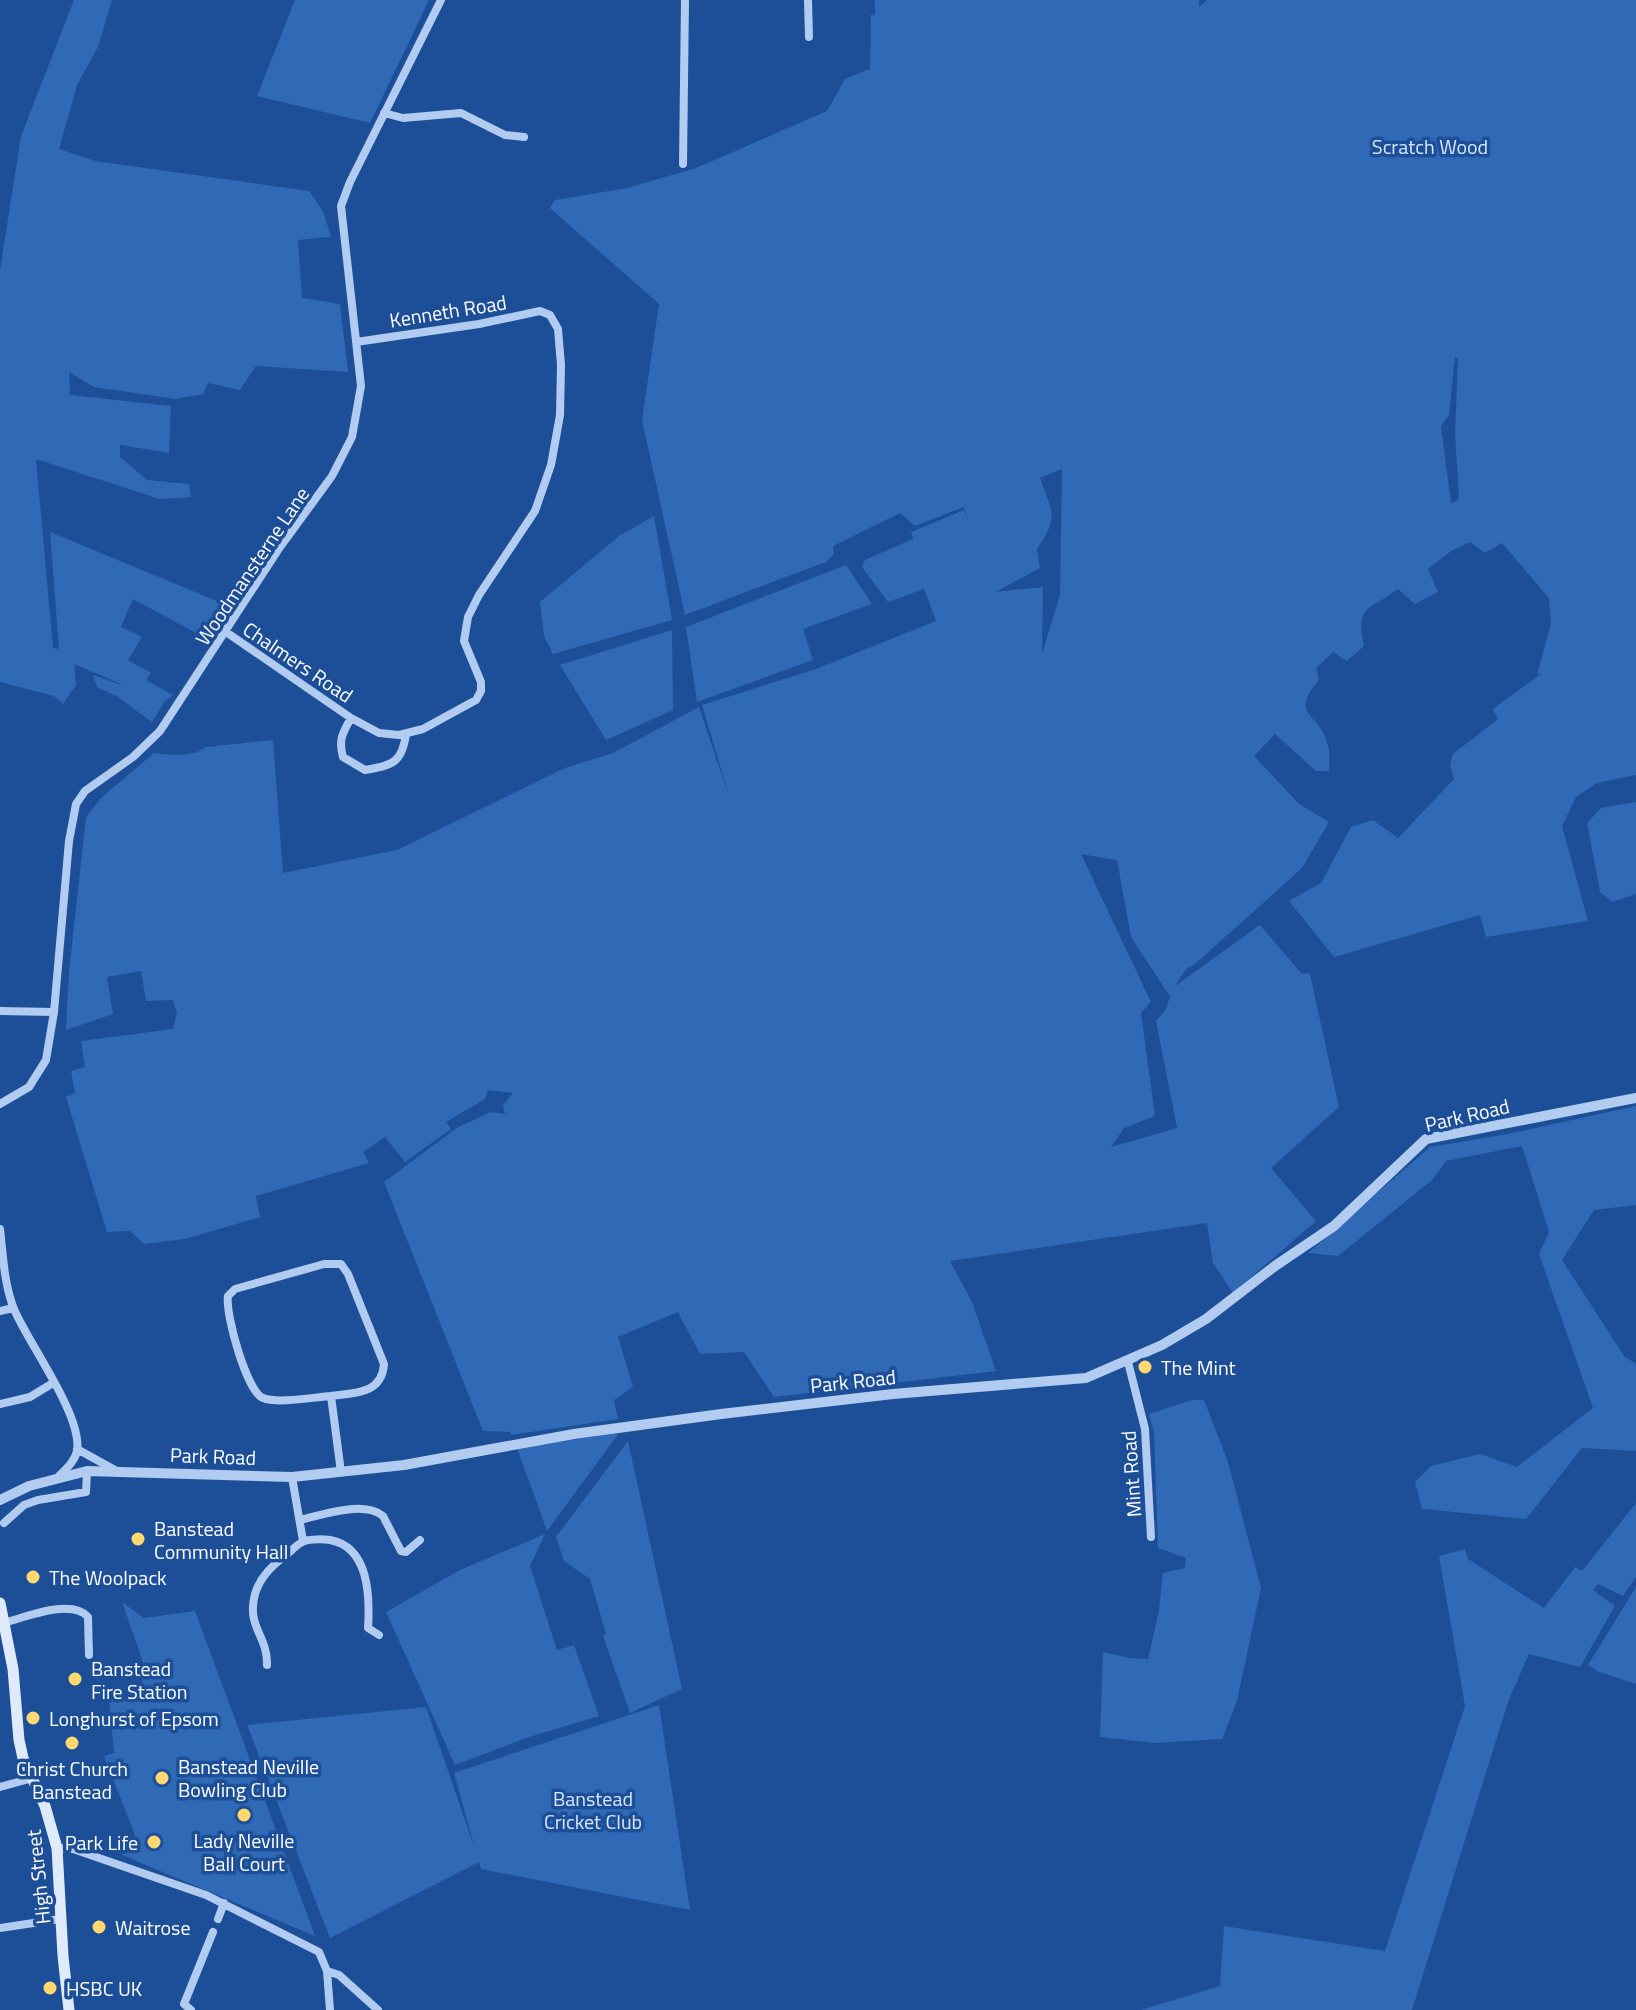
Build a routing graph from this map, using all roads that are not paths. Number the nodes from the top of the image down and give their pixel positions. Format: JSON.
{"nodes":[{"id":1,"x":441,"y":0,"type":"edge"},
{"id":2,"x":685,"y":0,"type":"edge"},
{"id":3,"x":808,"y":0,"type":"edge"},
{"id":4,"x":809,"y":37,"type":"dead end"},
{"id":5,"x":384,"y":113,"type":"junction"},
{"id":6,"x":524,"y":137,"type":"dead end"},
{"id":7,"x":683,"y":164,"type":"dead end"},
{"id":8,"x":356,"y":342,"type":"junction"},
{"id":9,"x":226,"y":632,"type":"junction"},
{"id":10,"x":351,"y":718,"type":"junction"},
{"id":11,"x":406,"y":734,"type":"junction"},
{"id":12,"x":0,"y":1011,"type":"edge"},
{"id":13,"x":54,"y":1012,"type":"junction"},
{"id":14,"x":1636,"y":1098,"type":"edge"},
{"id":15,"x":0,"y":1104,"type":"edge"},
{"id":16,"x":0,"y":1229,"type":"edge"},
{"id":17,"x":13,"y":1308,"type":"junction"},
{"id":18,"x":0,"y":1311,"type":"edge"},
{"id":19,"x":1128,"y":1362,"type":"junction"},
{"id":20,"x":53,"y":1383,"type":"junction"},
{"id":21,"x":331,"y":1396,"type":"junction"},
{"id":22,"x":0,"y":1404,"type":"edge"},
{"id":23,"x":77,"y":1449,"type":"junction"},
{"id":24,"x":115,"y":1470,"type":"junction"},
{"id":25,"x":87,"y":1471,"type":"junction"},
{"id":26,"x":341,"y":1472,"type":"junction"},
{"id":27,"x":59,"y":1476,"type":"junction"},
{"id":28,"x":292,"y":1477,"type":"junction"},
{"id":29,"x":17,"y":1490,"type":"junction"},
{"id":30,"x":0,"y":1500,"type":"edge"},
{"id":31,"x":24,"y":1505,"type":"junction"},
{"id":32,"x":300,"y":1520,"type":"junction"},
{"id":33,"x":4,"y":1523,"type":"dead end"},
{"id":34,"x":1151,"y":1537,"type":"dead end"},
{"id":35,"x":420,"y":1540,"type":"dead end"},
{"id":36,"x":303,"y":1541,"type":"junction"},
{"id":37,"x":0,"y":1603,"type":"edge"},
{"id":38,"x":2,"y":1618,"type":"edge"},
{"id":39,"x":379,"y":1635,"type":"dead end"},
{"id":40,"x":89,"y":1655,"type":"dead end"},
{"id":41,"x":267,"y":1665,"type":"dead end"},
{"id":42,"x":33,"y":1778,"type":"junction"},
{"id":43,"x":0,"y":1787,"type":"edge"},
{"id":44,"x":57,"y":1848,"type":"junction"},
{"id":45,"x":224,"y":1903,"type":"junction"},
{"id":46,"x":60,"y":1919,"type":"junction"},
{"id":47,"x":218,"y":1919,"type":"dead end"},
{"id":48,"x":0,"y":1928,"type":"edge"},
{"id":49,"x":213,"y":1932,"type":"dead end"},
{"id":50,"x":327,"y":1971,"type":"junction"},
{"id":51,"x":69,"y":2010,"type":"edge"},
{"id":52,"x":191,"y":2010,"type":"edge"},
{"id":53,"x":330,"y":2010,"type":"edge"},
{"id":54,"x":378,"y":2010,"type":"edge"}],
"edges":[{"from":1,"to":5,"type":"street","name":"Woodmansterne Lane"},
{"from":2,"to":7,"type":"street"},
{"from":3,"to":4,"type":"street"},
{"from":5,"to":6,"type":"street"},
{"from":5,"to":8,"type":"street","name":"Woodmansterne Lane"},
{"from":8,"to":9,"type":"street","name":"Woodmansterne Lane"},
{"from":8,"to":11,"type":"street","name":"Kenneth Road"},
{"from":9,"to":10,"type":"street","name":"Chalmers Road"},
{"from":9,"to":13,"type":"street","name":"Woodmansterne Lane"},
{"from":10,"to":11,"type":"street","name":"Chalmers Road"},
{"from":10,"to":11,"type":"street","name":"Chalmers Road"},
{"from":12,"to":13,"type":"street"},
{"from":13,"to":15,"type":"street","name":"Woodmansterne Lane"},
{"from":14,"to":19,"type":"street","name":"Park Road"},
{"from":16,"to":17,"type":"street"},
{"from":17,"to":18,"type":"street"},
{"from":17,"to":20,"type":"street"},
{"from":19,"to":26,"type":"street","name":"Park Road"},
{"from":19,"to":34,"type":"street","name":"Mint Road"},
{"from":20,"to":22,"type":"street"},
{"from":20,"to":23,"type":"street"},
{"from":21,"to":21,"type":"street"},
{"from":21,"to":26,"type":"street"},
{"from":23,"to":24,"type":"street"},
{"from":23,"to":27,"type":"street"},
{"from":24,"to":25,"type":"street","name":"Park Road"},
{"from":24,"to":28,"type":"street","name":"Park Road"},
{"from":25,"to":27,"type":"street","name":"Park Road"},
{"from":25,"to":31,"type":"street"},
{"from":26,"to":28,"type":"street","name":"Park Road"},
{"from":27,"to":29,"type":"street","name":"Park Road"},
{"from":28,"to":32,"type":"street"},
{"from":29,"to":30,"type":"street","name":"Park Road"},
{"from":29,"to":31,"type":"street"},
{"from":31,"to":33,"type":"street"},
{"from":32,"to":35,"type":"street"},
{"from":32,"to":36,"type":"street"},
{"from":36,"to":39,"type":"street"},
{"from":36,"to":41,"type":"street"},
{"from":37,"to":38,"type":"main road","name":"High Street"},
{"from":38,"to":40,"type":"street"},
{"from":38,"to":42,"type":"main road","name":"High Street"},
{"from":42,"to":43,"type":"street"},
{"from":42,"to":44,"type":"main road","name":"High Street"},
{"from":44,"to":45,"type":"street"},
{"from":44,"to":46,"type":"main road","name":"High Street"},
{"from":45,"to":47,"type":"street"},
{"from":45,"to":50,"type":"street"},
{"from":46,"to":48,"type":"street"},
{"from":46,"to":51,"type":"main road","name":"High Street"},
{"from":49,"to":52,"type":"street"},
{"from":50,"to":53,"type":"street"},
{"from":50,"to":54,"type":"street"}]}
